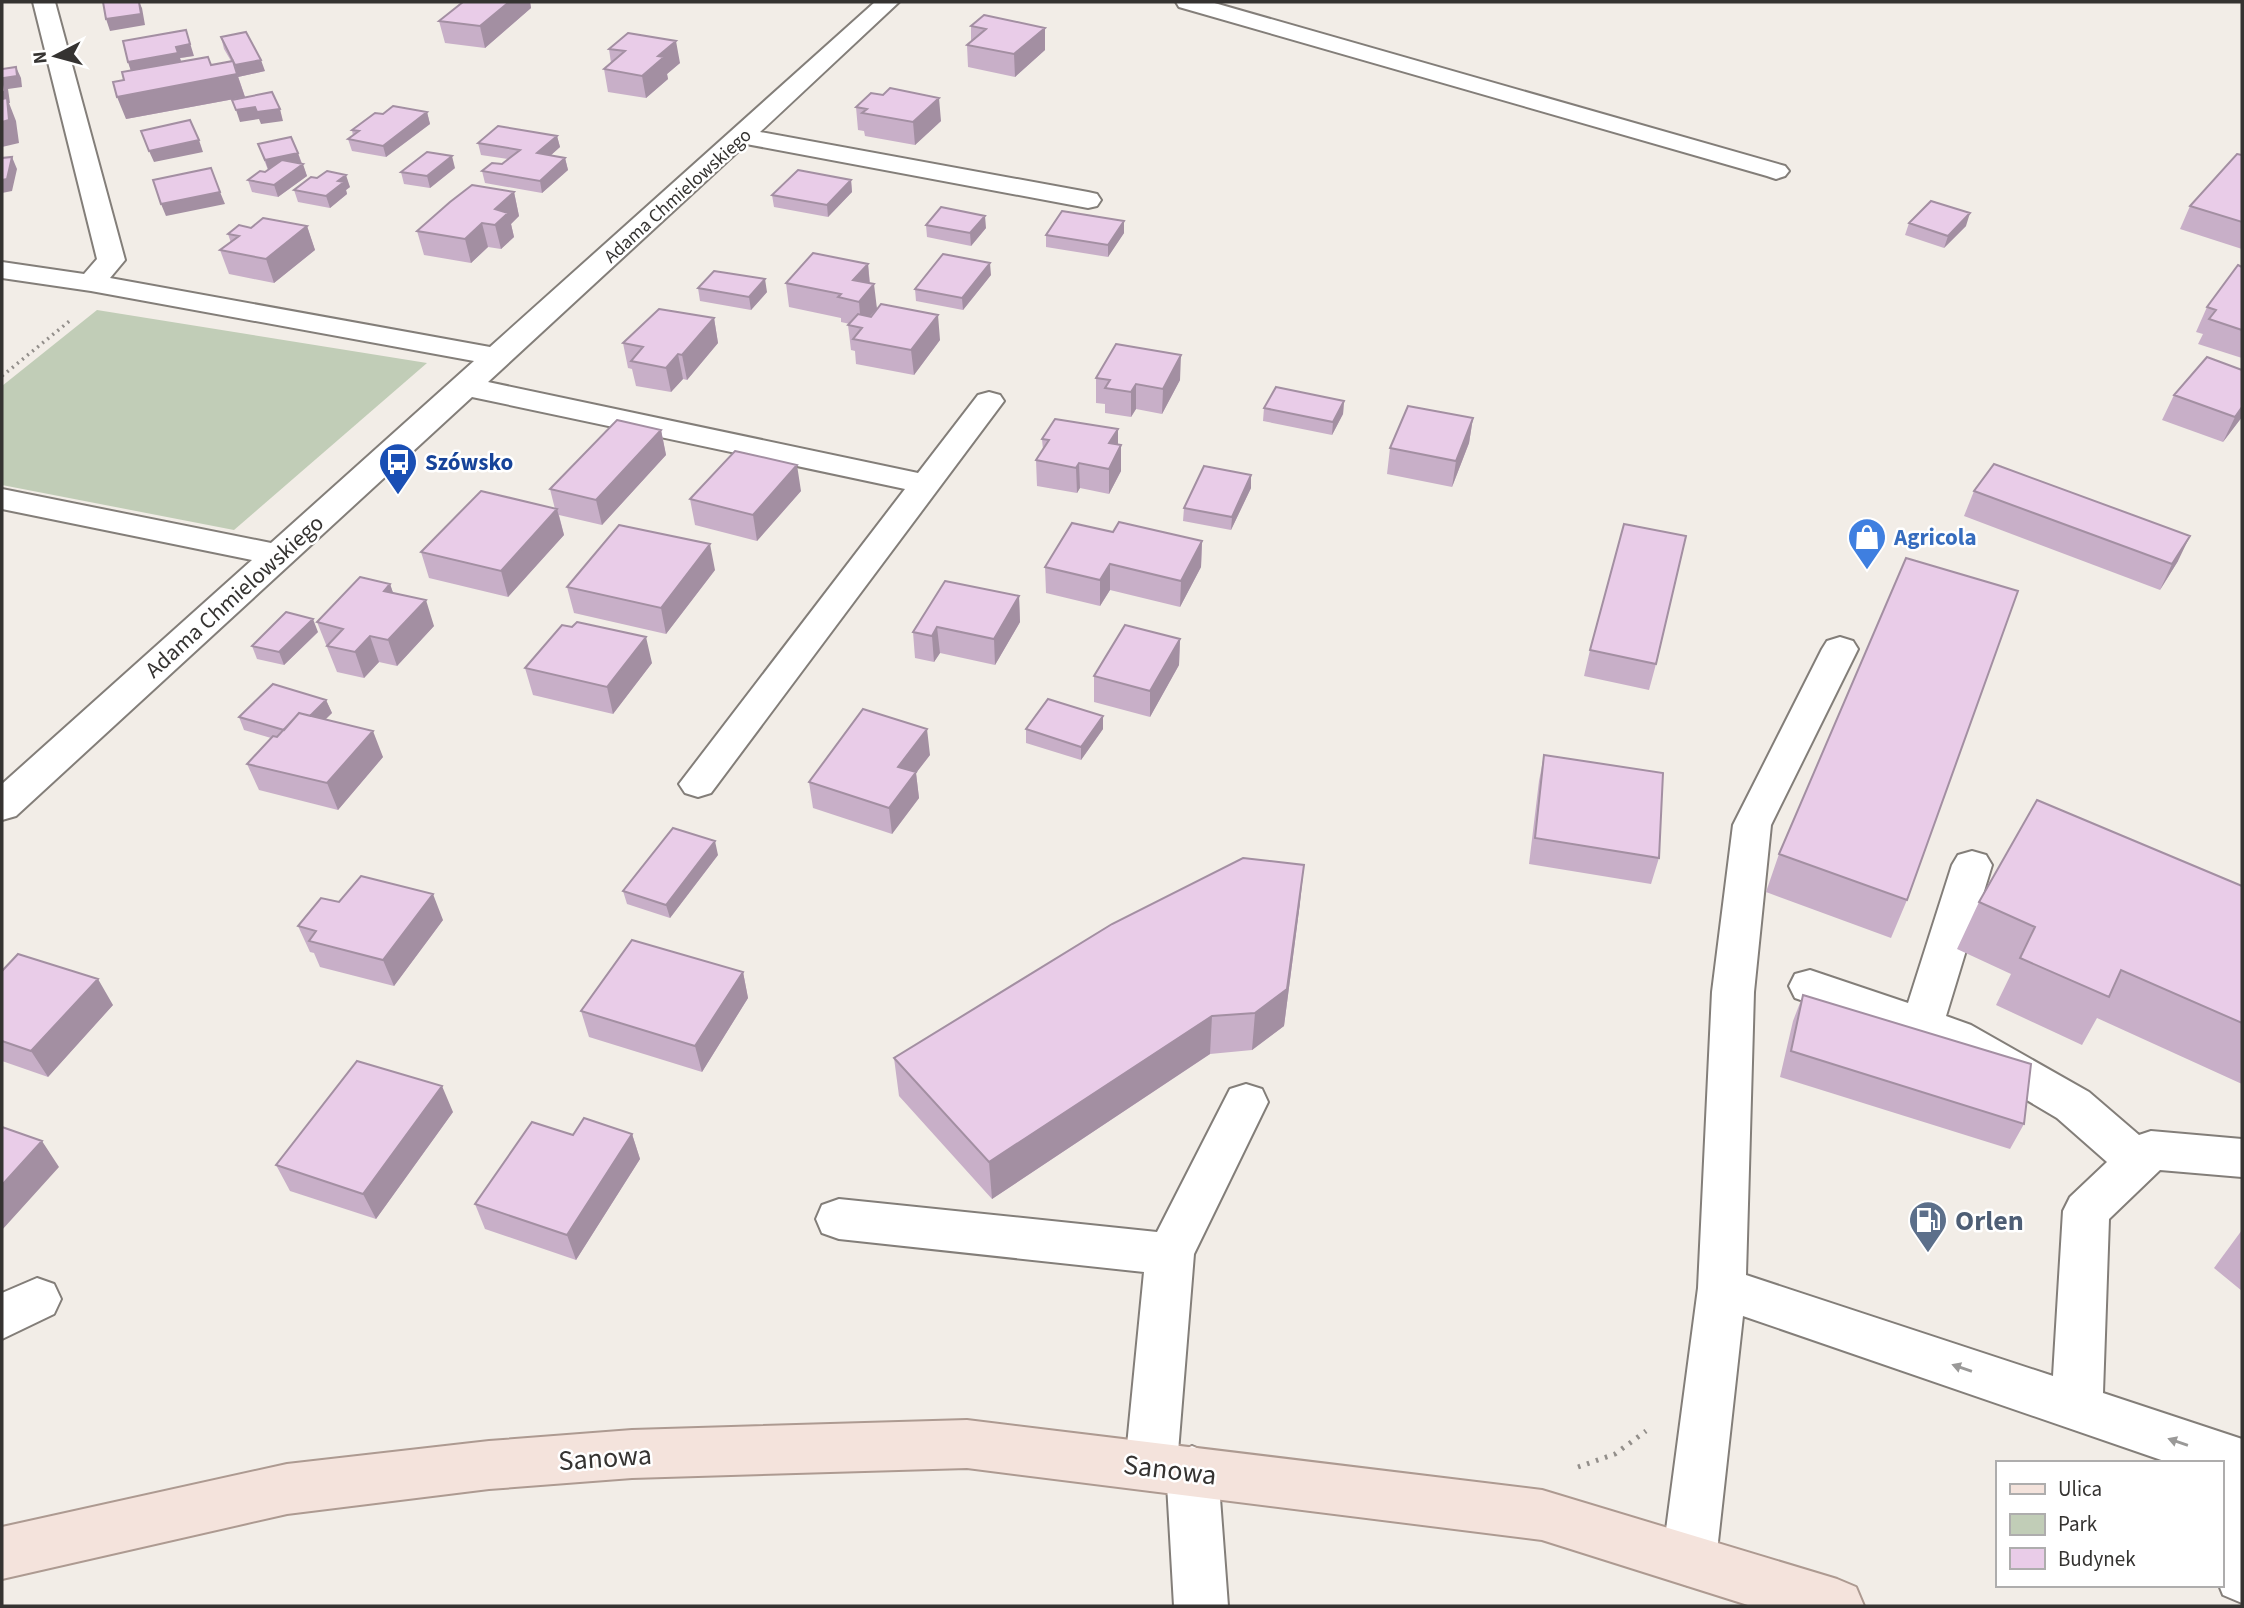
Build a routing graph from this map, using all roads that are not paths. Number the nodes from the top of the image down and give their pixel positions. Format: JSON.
{"nodes":[{"id":1,"x":44,"y":2,"type":"edge"},
{"id":2,"x":888,"y":2,"type":"edge"},
{"id":3,"x":1186,"y":2,"type":"edge"},
{"id":4,"x":742,"y":136,"type":"junction"},
{"id":5,"x":1776,"y":171,"type":"dead end"},
{"id":6,"x":1088,"y":200,"type":"dead end"},
{"id":7,"x":2,"y":271,"type":"edge"},
{"id":8,"x":101,"y":285,"type":"junction"},
{"id":9,"x":498,"y":357,"type":"junction"},
{"id":10,"x":465,"y":386,"type":"junction"},
{"id":11,"x":989,"y":401,"type":"dead end"},
{"id":12,"x":926,"y":484,"type":"junction"},
{"id":13,"x":2,"y":499,"type":"edge"},
{"id":14,"x":279,"y":555,"type":"junction"},
{"id":15,"x":1840,"y":649,"type":"dead end"},
{"id":16,"x":698,"y":784,"type":"dead end"},
{"id":17,"x":2,"y":806,"type":"edge"},
{"id":18,"x":1972,"y":864,"type":"dead end"},
{"id":19,"x":1810,"y":986,"type":"dead end"},
{"id":20,"x":1922,"y":1025,"type":"junction"},
{"id":21,"x":1246,"y":1102,"type":"dead end"},
{"id":22,"x":2242,"y":1158,"type":"edge"},
{"id":23,"x":2138,"y":1162,"type":"junction"},
{"id":24,"x":839,"y":1219,"type":"dead end"},
{"id":25,"x":1170,"y":1254,"type":"junction"},
{"id":26,"x":1722,"y":1288,"type":"junction"},
{"id":27,"x":2077,"y":1407,"type":"junction"},
{"id":28,"x":2226,"y":1462,"type":"edge"},
{"id":29,"x":1172,"y":1469,"type":"junction"},
{"id":30,"x":2,"y":1553,"type":"edge"},
{"id":31,"x":1689,"y":1560,"type":"junction"},
{"id":32,"x":2242,"y":1576,"type":"edge"},
{"id":33,"x":1201,"y":1606,"type":"edge"},
{"id":34,"x":1837,"y":1606,"type":"edge"}],
"edges":[{"from":1,"to":8,"type":"street"},
{"from":2,"to":4,"type":"street","name":"Adama Chmielowskiego"},
{"from":3,"to":5,"type":"street"},
{"from":4,"to":6,"type":"street"},
{"from":4,"to":9,"type":"street","name":"Adama Chmielowskiego"},
{"from":7,"to":8,"type":"street"},
{"from":8,"to":9,"type":"street"},
{"from":9,"to":10,"type":"street","name":"Adama Chmielowskiego"},
{"from":10,"to":12,"type":"street"},
{"from":10,"to":14,"type":"street","name":"Adama Chmielowskiego"},
{"from":11,"to":12,"type":"street"},
{"from":12,"to":16,"type":"street"},
{"from":13,"to":14,"type":"street"},
{"from":14,"to":17,"type":"street","name":"Adama Chmielowskiego"},
{"from":15,"to":26,"type":"street"},
{"from":18,"to":20,"type":"street"},
{"from":19,"to":20,"type":"street"},
{"from":20,"to":23,"type":"street"},
{"from":21,"to":25,"type":"street"},
{"from":22,"to":23,"type":"street"},
{"from":23,"to":27,"type":"street"},
{"from":24,"to":25,"type":"street"},
{"from":25,"to":29,"type":"street"},
{"from":27,"to":26,"type":"street","one_way":true},
{"from":26,"to":31,"type":"street"},
{"from":28,"to":27,"type":"street","one_way":true},
{"from":28,"to":32,"type":"street"},
{"from":29,"to":30,"type":"main road","name":"Sanowa"},
{"from":29,"to":31,"type":"main road","name":"Sanowa"},
{"from":29,"to":33,"type":"street"},
{"from":31,"to":34,"type":"main road","name":"Sanowa"}]}
